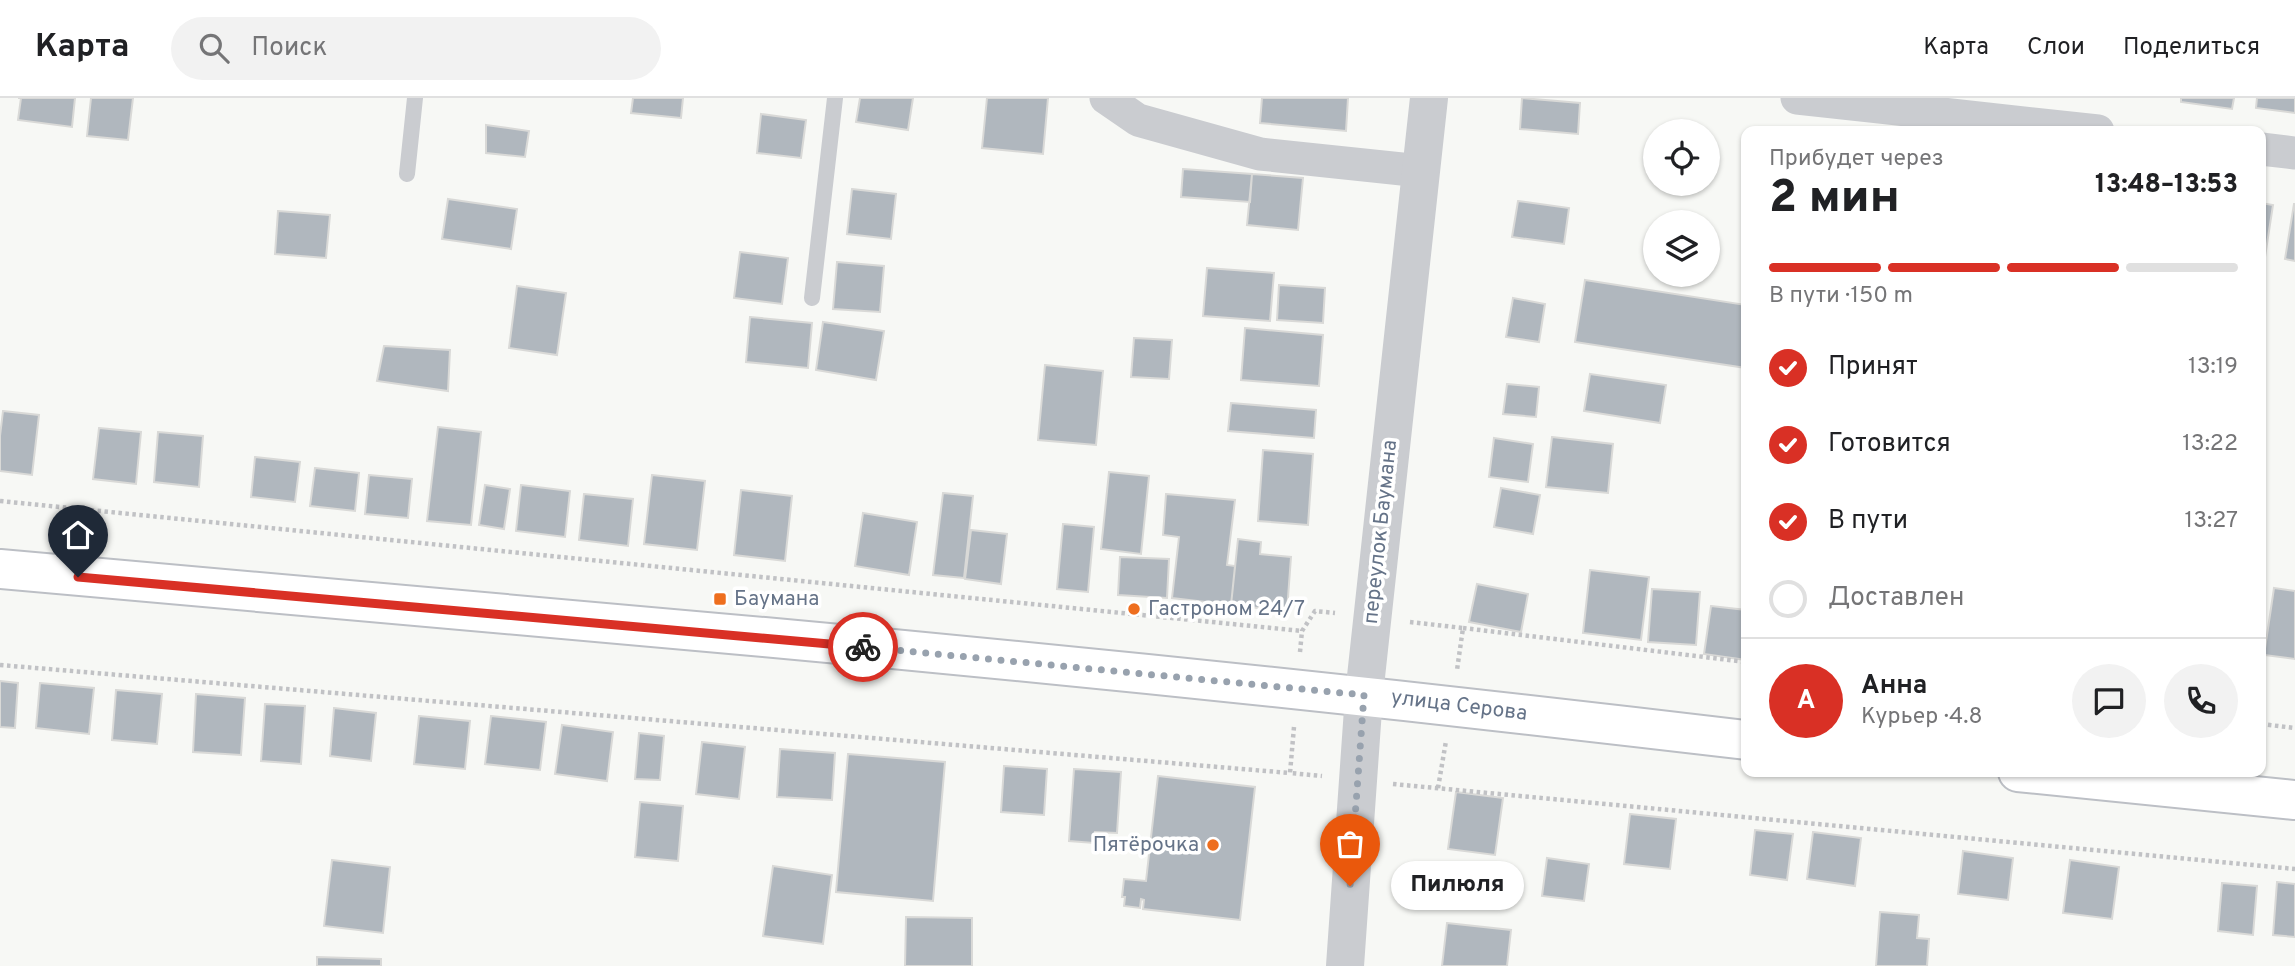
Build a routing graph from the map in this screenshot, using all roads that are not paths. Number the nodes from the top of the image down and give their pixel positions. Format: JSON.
{"nodes":[{"id":1,"x":415,"y":98,"type":"edge"},
{"id":2,"x":835,"y":98,"type":"edge"},
{"id":3,"x":1106,"y":98,"type":"edge"},
{"id":4,"x":1429,"y":98,"type":"edge"},
{"id":5,"x":1797,"y":98,"type":"edge"},
{"id":6,"x":2052,"y":126,"type":"edge"},
{"id":7,"x":2266,"y":150,"type":"edge"},
{"id":8,"x":2295,"y":153,"type":"edge"},
{"id":9,"x":1421,"y":171,"type":"junction"},
{"id":10,"x":407,"y":174,"type":"dead end"},
{"id":11,"x":812,"y":298,"type":"dead end"},
{"id":12,"x":0,"y":569,"type":"edge"},
{"id":13,"x":1364,"y":695,"type":"junction"},
{"id":14,"x":1741,"y":739,"type":"edge"},
{"id":15,"x":2067,"y":777,"type":"edge"},
{"id":16,"x":2295,"y":800,"type":"edge"},
{"id":17,"x":1345,"y":966,"type":"edge"}],
"edges":[{"from":1,"to":10,"type":"lane"},
{"from":2,"to":11,"type":"lane"},
{"from":3,"to":9,"type":"street"},
{"from":4,"to":9,"type":"street","name":"переулок Баумана"},
{"from":5,"to":6,"type":"street"},
{"from":7,"to":8,"type":"street"},
{"from":9,"to":13,"type":"street","name":"переулок Баумана"},
{"from":12,"to":13,"type":"main road","name":"улица Серова"},
{"from":13,"to":14,"type":"main road","name":"улица Серова"},
{"from":13,"to":17,"type":"street","name":"переулок Баумана"},
{"from":15,"to":16,"type":"main road"}]}
